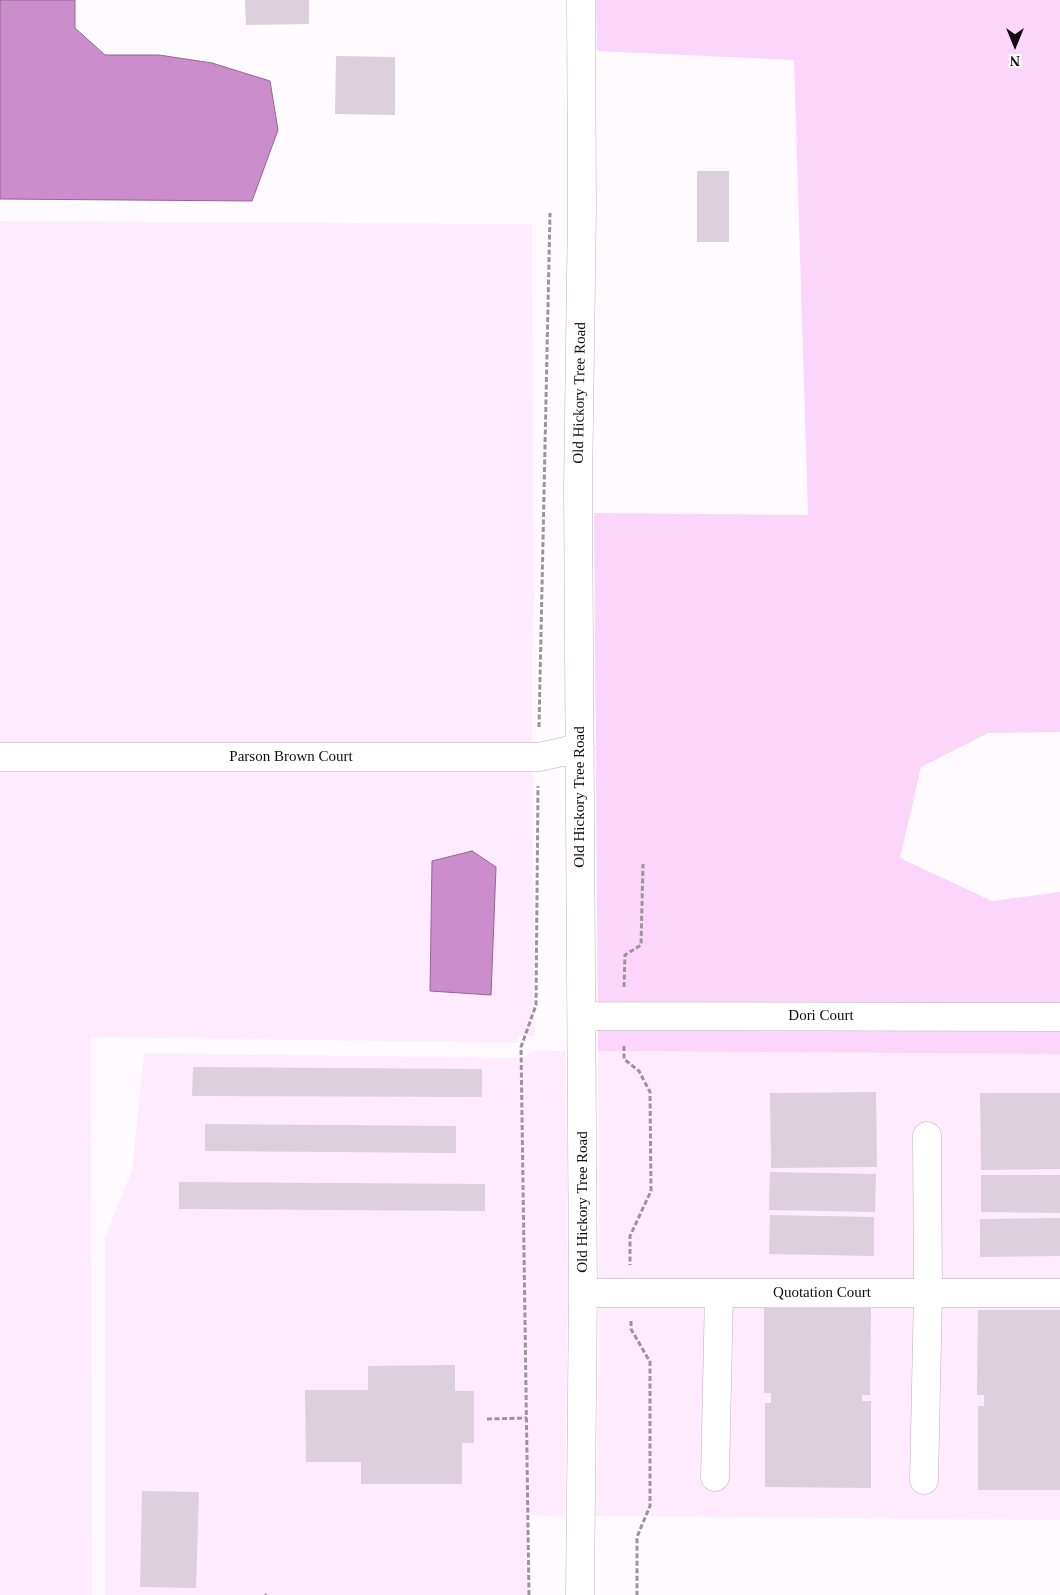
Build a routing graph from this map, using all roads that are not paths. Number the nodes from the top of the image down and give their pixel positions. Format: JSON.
{"nodes":[{"id":1,"x":581,"y":0,"type":"edge"},
{"id":2,"x":580,"y":748,"type":"junction"},
{"id":3,"x":0,"y":757,"type":"edge"},
{"id":4,"x":582,"y":1016,"type":"junction"},
{"id":5,"x":1060,"y":1017,"type":"edge"},
{"id":6,"x":927,"y":1136,"type":"dead end"},
{"id":7,"x":583,"y":1292,"type":"junction"},
{"id":8,"x":719,"y":1292,"type":"junction"},
{"id":9,"x":928,"y":1292,"type":"junction"},
{"id":10,"x":1060,"y":1292,"type":"edge"},
{"id":11,"x":715,"y":1477,"type":"dead end"},
{"id":12,"x":924,"y":1480,"type":"dead end"},
{"id":13,"x":580,"y":1595,"type":"edge"}],
"edges":[{"from":1,"to":2,"type":"street","name":"Old Hickory Tree Road"},
{"from":2,"to":3,"type":"street","name":"Parson Brown Court"},
{"from":2,"to":4,"type":"street","name":"Old Hickory Tree Road"},
{"from":4,"to":5,"type":"street","name":"Dori Court"},
{"from":4,"to":7,"type":"street","name":"Old Hickory Tree Road"},
{"from":6,"to":9,"type":"street"},
{"from":7,"to":8,"type":"street","name":"Quotation Court"},
{"from":7,"to":13,"type":"street","name":"Old Hickory Tree Road"},
{"from":8,"to":9,"type":"street","name":"Quotation Court"},
{"from":8,"to":11,"type":"street"},
{"from":9,"to":10,"type":"street","name":"Quotation Court"},
{"from":9,"to":12,"type":"street"}]}
